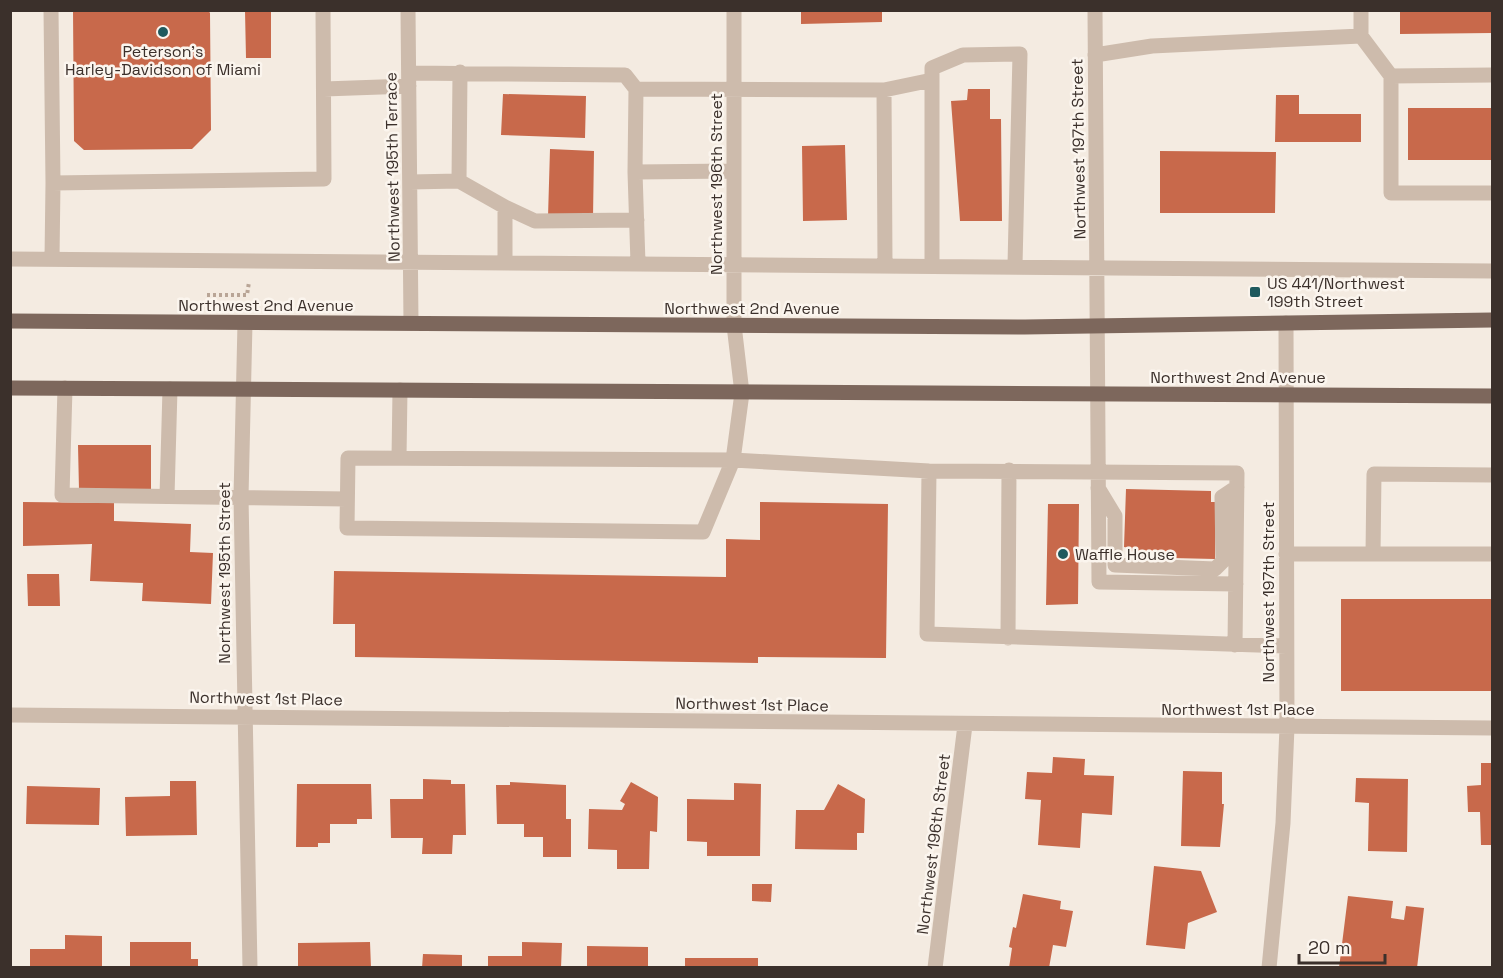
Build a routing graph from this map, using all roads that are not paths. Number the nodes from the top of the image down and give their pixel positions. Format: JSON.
{"nodes":[{"id":1,"x":51,"y":10,"type":"edge"},
{"id":2,"x":323,"y":10,"type":"edge"},
{"id":3,"x":408,"y":10,"type":"edge"},
{"id":4,"x":734,"y":10,"type":"edge"},
{"id":5,"x":1095,"y":10,"type":"edge"},
{"id":6,"x":1361,"y":10,"type":"edge"},
{"id":7,"x":1361,"y":36,"type":"junction"},
{"id":8,"x":1095,"y":55,"type":"junction"},
{"id":9,"x":460,"y":72,"type":"junction"},
{"id":10,"x":1492,"y":75,"type":"edge"},
{"id":11,"x":1391,"y":76,"type":"junction"},
{"id":12,"x":409,"y":80,"type":"junction"},
{"id":13,"x":932,"y":80,"type":"junction"},
{"id":14,"x":324,"y":88,"type":"junction"},
{"id":15,"x":636,"y":89,"type":"junction"},
{"id":16,"x":734,"y":89,"type":"junction"},
{"id":17,"x":884,"y":90,"type":"junction"},
{"id":18,"x":734,"y":171,"type":"junction"},
{"id":19,"x":635,"y":172,"type":"junction"},
{"id":20,"x":459,"y":181,"type":"junction"},
{"id":21,"x":410,"y":182,"type":"junction"},
{"id":22,"x":53,"y":183,"type":"junction"},
{"id":23,"x":1492,"y":193,"type":"edge"},
{"id":24,"x":505,"y":207,"type":"junction"},
{"id":25,"x":637,"y":220,"type":"junction"},
{"id":26,"x":10,"y":259,"type":"edge"},
{"id":27,"x":52,"y":259,"type":"junction"},
{"id":28,"x":411,"y":261,"type":"junction"},
{"id":29,"x":505,"y":261,"type":"junction"},
{"id":30,"x":638,"y":262,"type":"junction"},
{"id":31,"x":735,"y":263,"type":"junction"},
{"id":32,"x":885,"y":264,"type":"junction"},
{"id":33,"x":932,"y":265,"type":"junction"},
{"id":34,"x":1016,"y":265,"type":"junction"},
{"id":35,"x":1098,"y":266,"type":"junction"},
{"id":36,"x":1492,"y":271,"type":"edge"},
{"id":37,"x":1492,"y":320,"type":"edge"},
{"id":38,"x":10,"y":321,"type":"edge"},
{"id":39,"x":245,"y":323,"type":"junction"},
{"id":40,"x":411,"y":323,"type":"junction"},
{"id":41,"x":1286,"y":323,"type":"junction"},
{"id":42,"x":734,"y":325,"type":"junction"},
{"id":43,"x":1099,"y":326,"type":"junction"},
{"id":44,"x":10,"y":388,"type":"edge"},
{"id":45,"x":65,"y":388,"type":"junction"},
{"id":46,"x":170,"y":389,"type":"junction"},
{"id":47,"x":244,"y":389,"type":"junction"},
{"id":48,"x":400,"y":390,"type":"junction"},
{"id":49,"x":742,"y":393,"type":"junction"},
{"id":50,"x":1096,"y":394,"type":"junction"},
{"id":51,"x":1286,"y":395,"type":"junction"},
{"id":52,"x":1492,"y":396,"type":"edge"},
{"id":53,"x":399,"y":458,"type":"junction"},
{"id":54,"x":733,"y":460,"type":"junction"},
{"id":55,"x":1009,"y":470,"type":"junction"},
{"id":56,"x":929,"y":471,"type":"junction"},
{"id":57,"x":1492,"y":475,"type":"edge"},
{"id":58,"x":1097,"y":478,"type":"junction"},
{"id":59,"x":1237,"y":487,"type":"junction"},
{"id":60,"x":167,"y":496,"type":"junction"},
{"id":61,"x":241,"y":498,"type":"junction"},
{"id":62,"x":347,"y":500,"type":"junction"},
{"id":63,"x":1286,"y":554,"type":"junction"},
{"id":64,"x":1373,"y":554,"type":"junction"},
{"id":65,"x":1492,"y":554,"type":"edge"},
{"id":66,"x":1236,"y":584,"type":"junction"},
{"id":67,"x":1008,"y":638,"type":"junction"},
{"id":68,"x":1235,"y":645,"type":"junction"},
{"id":69,"x":1286,"y":646,"type":"junction"},
{"id":70,"x":10,"y":715,"type":"edge"},
{"id":71,"x":243,"y":715,"type":"junction"},
{"id":72,"x":965,"y":725,"type":"junction"},
{"id":73,"x":1287,"y":727,"type":"junction"},
{"id":74,"x":1492,"y":728,"type":"edge"},
{"id":75,"x":250,"y":968,"type":"edge"},
{"id":76,"x":935,"y":968,"type":"edge"},
{"id":77,"x":1269,"y":968,"type":"edge"}],
"edges":[{"from":1,"to":22,"type":"street"},
{"from":2,"to":14,"type":"street"},
{"from":3,"to":12,"type":"street","name":"Northwest 195th Terrace"},
{"from":4,"to":16,"type":"street","name":"Northwest 196th Street"},
{"from":5,"to":8,"type":"street","name":"Northwest 197th Street"},
{"from":6,"to":7,"type":"street"},
{"from":7,"to":8,"type":"street"},
{"from":7,"to":11,"type":"street"},
{"from":8,"to":35,"type":"street","name":"Northwest 197th Street"},
{"from":9,"to":12,"type":"street"},
{"from":9,"to":15,"type":"street"},
{"from":9,"to":20,"type":"street"},
{"from":10,"to":11,"type":"street"},
{"from":11,"to":23,"type":"street"},
{"from":12,"to":14,"type":"street"},
{"from":12,"to":21,"type":"street","name":"Northwest 195th Terrace"},
{"from":13,"to":17,"type":"street"},
{"from":13,"to":33,"type":"street"},
{"from":13,"to":34,"type":"street"},
{"from":14,"to":22,"type":"street"},
{"from":15,"to":16,"type":"street"},
{"from":15,"to":19,"type":"street"},
{"from":16,"to":17,"type":"street"},
{"from":16,"to":18,"type":"street","name":"Northwest 196th Street"},
{"from":17,"to":32,"type":"street"},
{"from":18,"to":19,"type":"street"},
{"from":18,"to":31,"type":"street","name":"Northwest 196th Street"},
{"from":19,"to":25,"type":"street"},
{"from":20,"to":21,"type":"street"},
{"from":20,"to":24,"type":"street"},
{"from":21,"to":28,"type":"street","name":"Northwest 195th Terrace"},
{"from":22,"to":27,"type":"street"},
{"from":24,"to":25,"type":"street"},
{"from":24,"to":29,"type":"street"},
{"from":25,"to":30,"type":"street"},
{"from":26,"to":27,"type":"street"},
{"from":27,"to":28,"type":"street"},
{"from":28,"to":29,"type":"street"},
{"from":28,"to":40,"type":"street","name":"Northwest 195th Terrace"},
{"from":29,"to":30,"type":"street"},
{"from":30,"to":31,"type":"street"},
{"from":31,"to":32,"type":"street"},
{"from":31,"to":42,"type":"street","name":"Northwest 196th Street"},
{"from":32,"to":33,"type":"street"},
{"from":33,"to":34,"type":"street"},
{"from":34,"to":35,"type":"street"},
{"from":35,"to":36,"type":"street"},
{"from":35,"to":43,"type":"street","name":"Northwest 197th Street"},
{"from":37,"to":41,"type":"main road","name":"Northwest 2nd Avenue"},
{"from":38,"to":39,"type":"main road","name":"Northwest 2nd Avenue"},
{"from":39,"to":40,"type":"main road","name":"Northwest 2nd Avenue"},
{"from":39,"to":47,"type":"street","name":"Northwest 195th Street"},
{"from":40,"to":42,"type":"main road","name":"Northwest 2nd Avenue"},
{"from":41,"to":43,"type":"main road","name":"Northwest 2nd Avenue"},
{"from":41,"to":51,"type":"street","name":"Northwest 197th Street"},
{"from":42,"to":43,"type":"main road","name":"Northwest 2nd Avenue"},
{"from":42,"to":49,"type":"street","name":"Northwest 196th Street"},
{"from":43,"to":50,"type":"street","name":"Northwest 197th Street"},
{"from":44,"to":45,"type":"main road","name":"Northwest 2nd Avenue"},
{"from":45,"to":46,"type":"main road","name":"Northwest 2nd Avenue"},
{"from":45,"to":60,"type":"street"},
{"from":46,"to":47,"type":"main road","name":"Northwest 2nd Avenue"},
{"from":46,"to":60,"type":"street"},
{"from":47,"to":48,"type":"main road","name":"Northwest 2nd Avenue"},
{"from":47,"to":61,"type":"street","name":"Northwest 195th Street"},
{"from":48,"to":49,"type":"main road","name":"Northwest 2nd Avenue"},
{"from":48,"to":53,"type":"street"},
{"from":49,"to":50,"type":"main road","name":"Northwest 2nd Avenue"},
{"from":49,"to":54,"type":"street","name":"Northwest 196th Street"},
{"from":50,"to":51,"type":"main road","name":"Northwest 2nd Avenue"},
{"from":50,"to":58,"type":"street","name":"Northwest 197th Street"},
{"from":51,"to":52,"type":"main road","name":"Northwest 2nd Avenue"},
{"from":51,"to":63,"type":"street","name":"Northwest 197th Street"},
{"from":53,"to":54,"type":"street"},
{"from":53,"to":62,"type":"street"},
{"from":54,"to":56,"type":"street"},
{"from":54,"to":62,"type":"street","name":"Northwest 196th Street"},
{"from":55,"to":56,"type":"street"},
{"from":55,"to":58,"type":"street"},
{"from":55,"to":67,"type":"street"},
{"from":56,"to":67,"type":"street"},
{"from":57,"to":64,"type":"street"},
{"from":58,"to":59,"type":"street"},
{"from":58,"to":59,"type":"street"},
{"from":58,"to":66,"type":"street","name":"Northwest 197th Street"},
{"from":59,"to":66,"type":"street"},
{"from":60,"to":61,"type":"street"},
{"from":61,"to":62,"type":"street"},
{"from":61,"to":71,"type":"street","name":"Northwest 195th Street"},
{"from":63,"to":64,"type":"street"},
{"from":63,"to":69,"type":"street","name":"Northwest 197th Street"},
{"from":64,"to":65,"type":"street"},
{"from":66,"to":68,"type":"street"},
{"from":67,"to":68,"type":"street"},
{"from":68,"to":69,"type":"street"},
{"from":69,"to":73,"type":"street","name":"Northwest 197th Street"},
{"from":70,"to":71,"type":"street","name":"Northwest 1st Place"},
{"from":71,"to":72,"type":"street","name":"Northwest 1st Place"},
{"from":71,"to":75,"type":"street","name":"Northwest 195th Street"},
{"from":72,"to":73,"type":"street","name":"Northwest 1st Place"},
{"from":72,"to":76,"type":"street","name":"Northwest 196th Street"},
{"from":73,"to":74,"type":"street","name":"Northwest 1st Place"},
{"from":73,"to":77,"type":"street","name":"Northwest 197th Street"}]}
